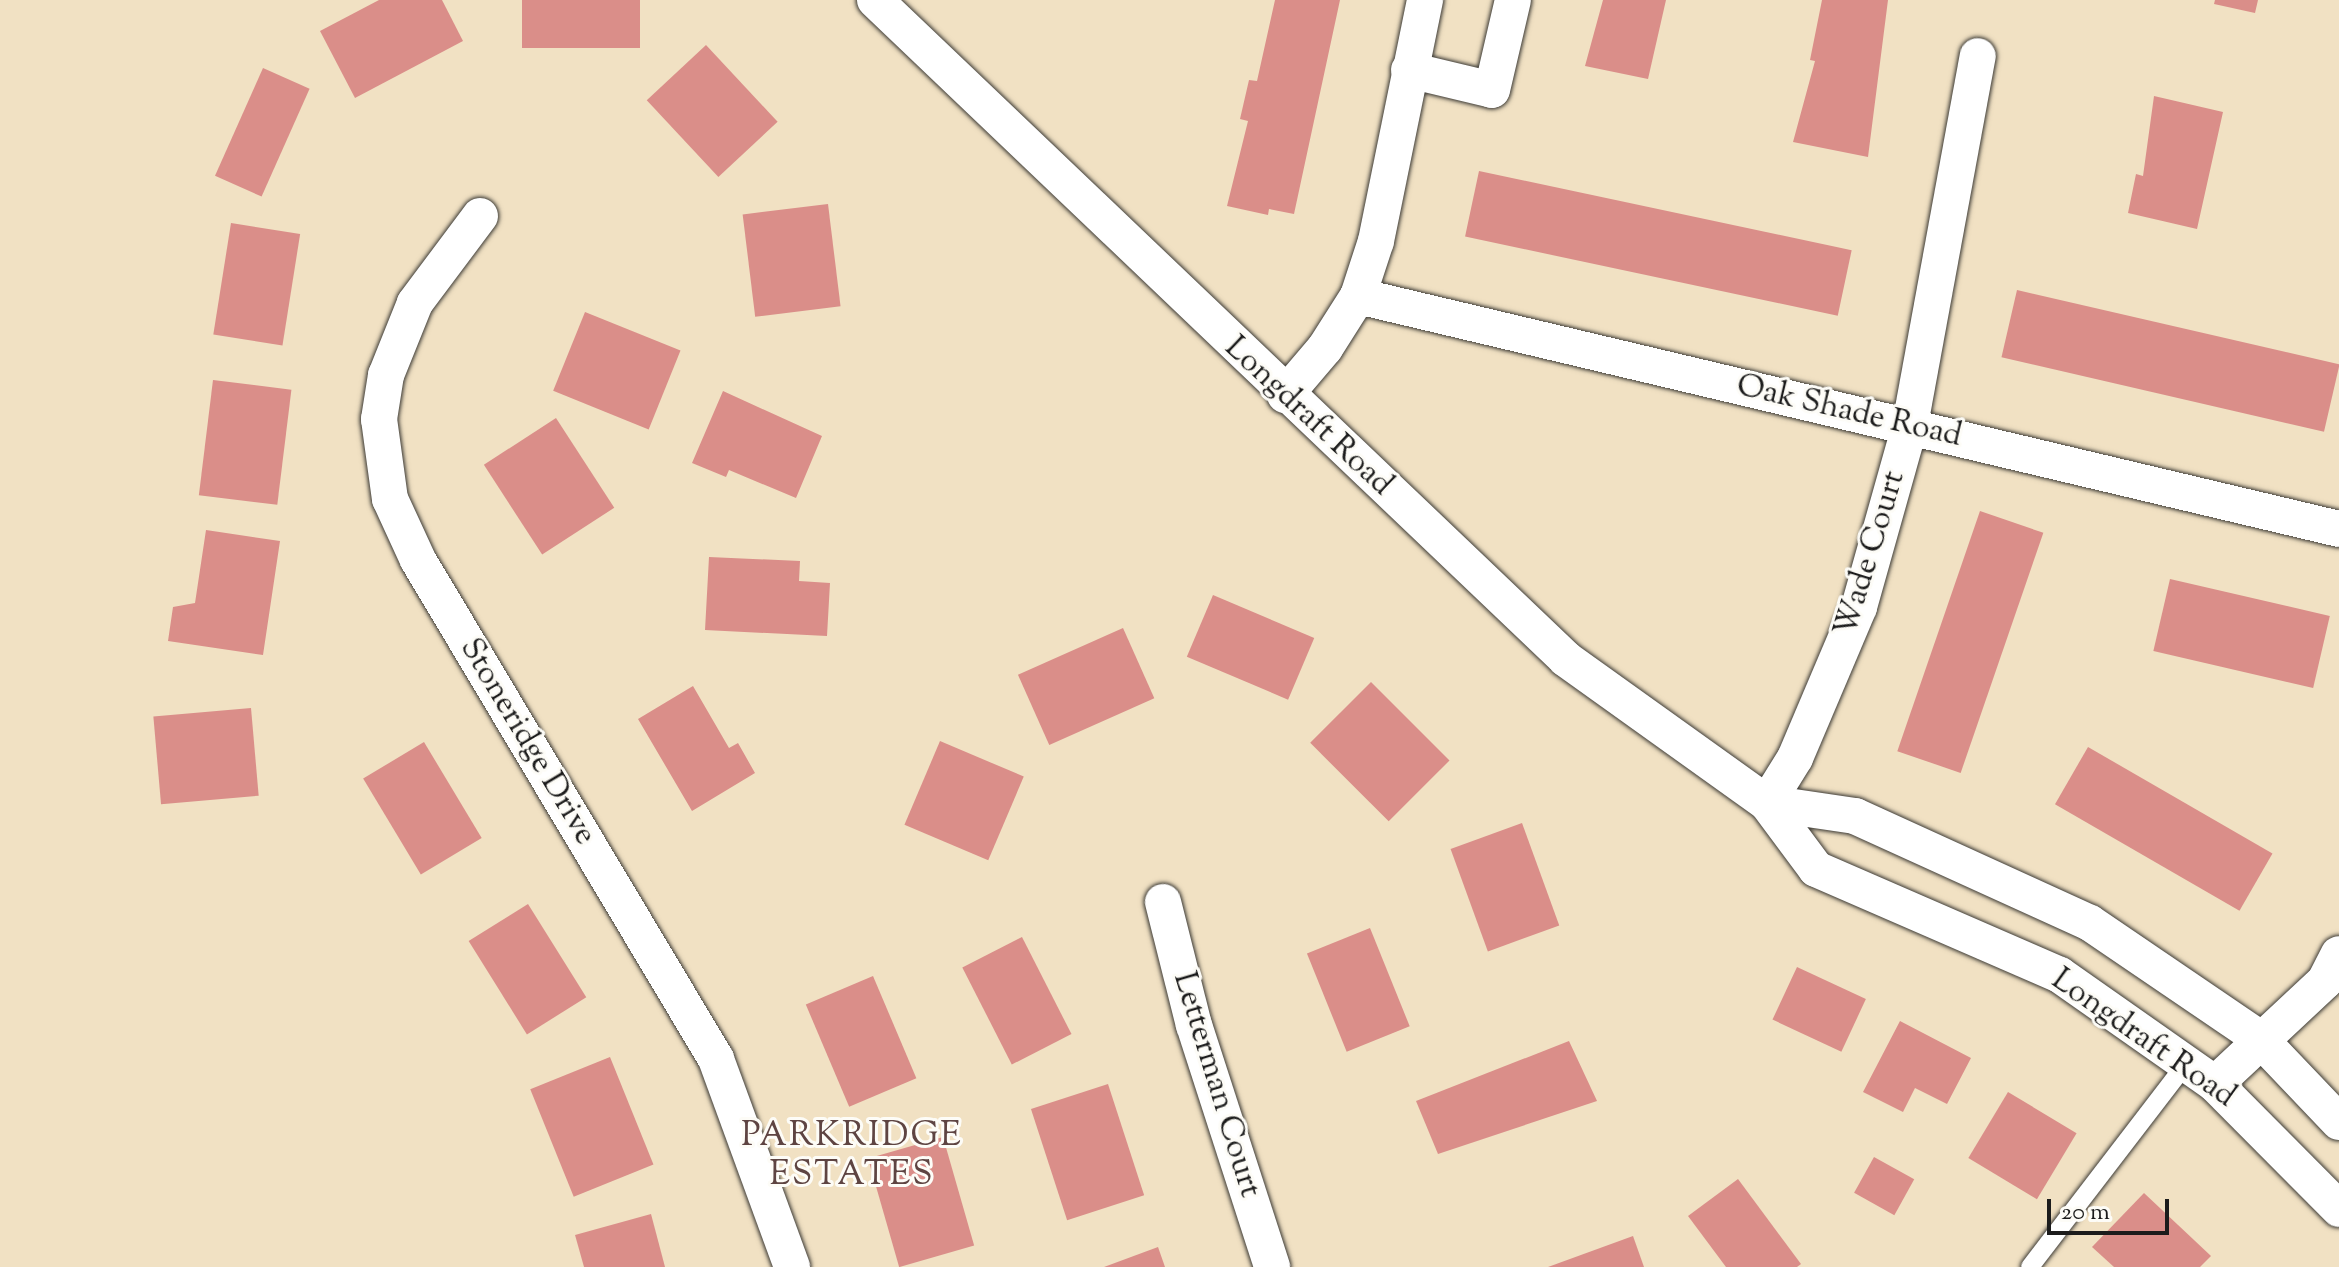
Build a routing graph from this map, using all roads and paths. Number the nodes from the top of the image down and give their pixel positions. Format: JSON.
{"nodes":[{"id":1,"x":875,"y":0,"type":"edge"},
{"id":2,"x":1425,"y":0,"type":"edge"},
{"id":3,"x":1513,"y":0,"type":"edge"},
{"id":4,"x":1978,"y":56,"type":"dead end"},
{"id":5,"x":1409,"y":70,"type":"junction"},
{"id":6,"x":480,"y":216,"type":"dead end"},
{"id":7,"x":1358,"y":296,"type":"junction"},
{"id":8,"x":1285,"y":395,"type":"junction"},
{"id":9,"x":1910,"y":425,"type":"junction"},
{"id":10,"x":2339,"y":529,"type":"edge"},
{"id":11,"x":1767,"y":803,"type":"junction"},
{"id":12,"x":1163,"y":902,"type":"dead end"},
{"id":13,"x":2334,"y":977,"type":"edge"},
{"id":14,"x":2259,"y":1038,"type":"junction"},
{"id":15,"x":2200,"y":1074,"type":"junction"},
{"id":16,"x":2339,"y":1122,"type":"edge"},
{"id":17,"x":2339,"y":1209,"type":"edge"},
{"id":18,"x":792,"y":1267,"type":"edge"},
{"id":19,"x":1272,"y":1267,"type":"edge"},
{"id":20,"x":2030,"y":1267,"type":"edge"}],
"edges":[{"from":1,"to":8,"type":"street","name":"Longdraft Road"},
{"from":2,"to":5,"type":"street"},
{"from":3,"to":5,"type":"street"},
{"from":4,"to":9,"type":"street","name":"Wade Court"},
{"from":5,"to":7,"type":"street"},
{"from":6,"to":18,"type":"street","name":"Stoneridge Drive"},
{"from":7,"to":8,"type":"street"},
{"from":7,"to":9,"type":"street","name":"Oak Shade Road"},
{"from":8,"to":11,"type":"street","name":"Longdraft Road"},
{"from":9,"to":10,"type":"street","name":"Oak Shade Road"},
{"from":9,"to":11,"type":"street","name":"Wade Court"},
{"from":11,"to":14,"type":"street","name":"Longdraft Road"},
{"from":11,"to":15,"type":"street","name":"Longdraft Road"},
{"from":12,"to":19,"type":"street","name":"Letterman Court"},
{"from":13,"to":14,"type":"street"},
{"from":14,"to":15,"type":"street"},
{"from":14,"to":16,"type":"street","name":"Longdraft Road"},
{"from":15,"to":17,"type":"street","name":"Longdraft Road"},
{"from":15,"to":20,"type":"lane"}]}
